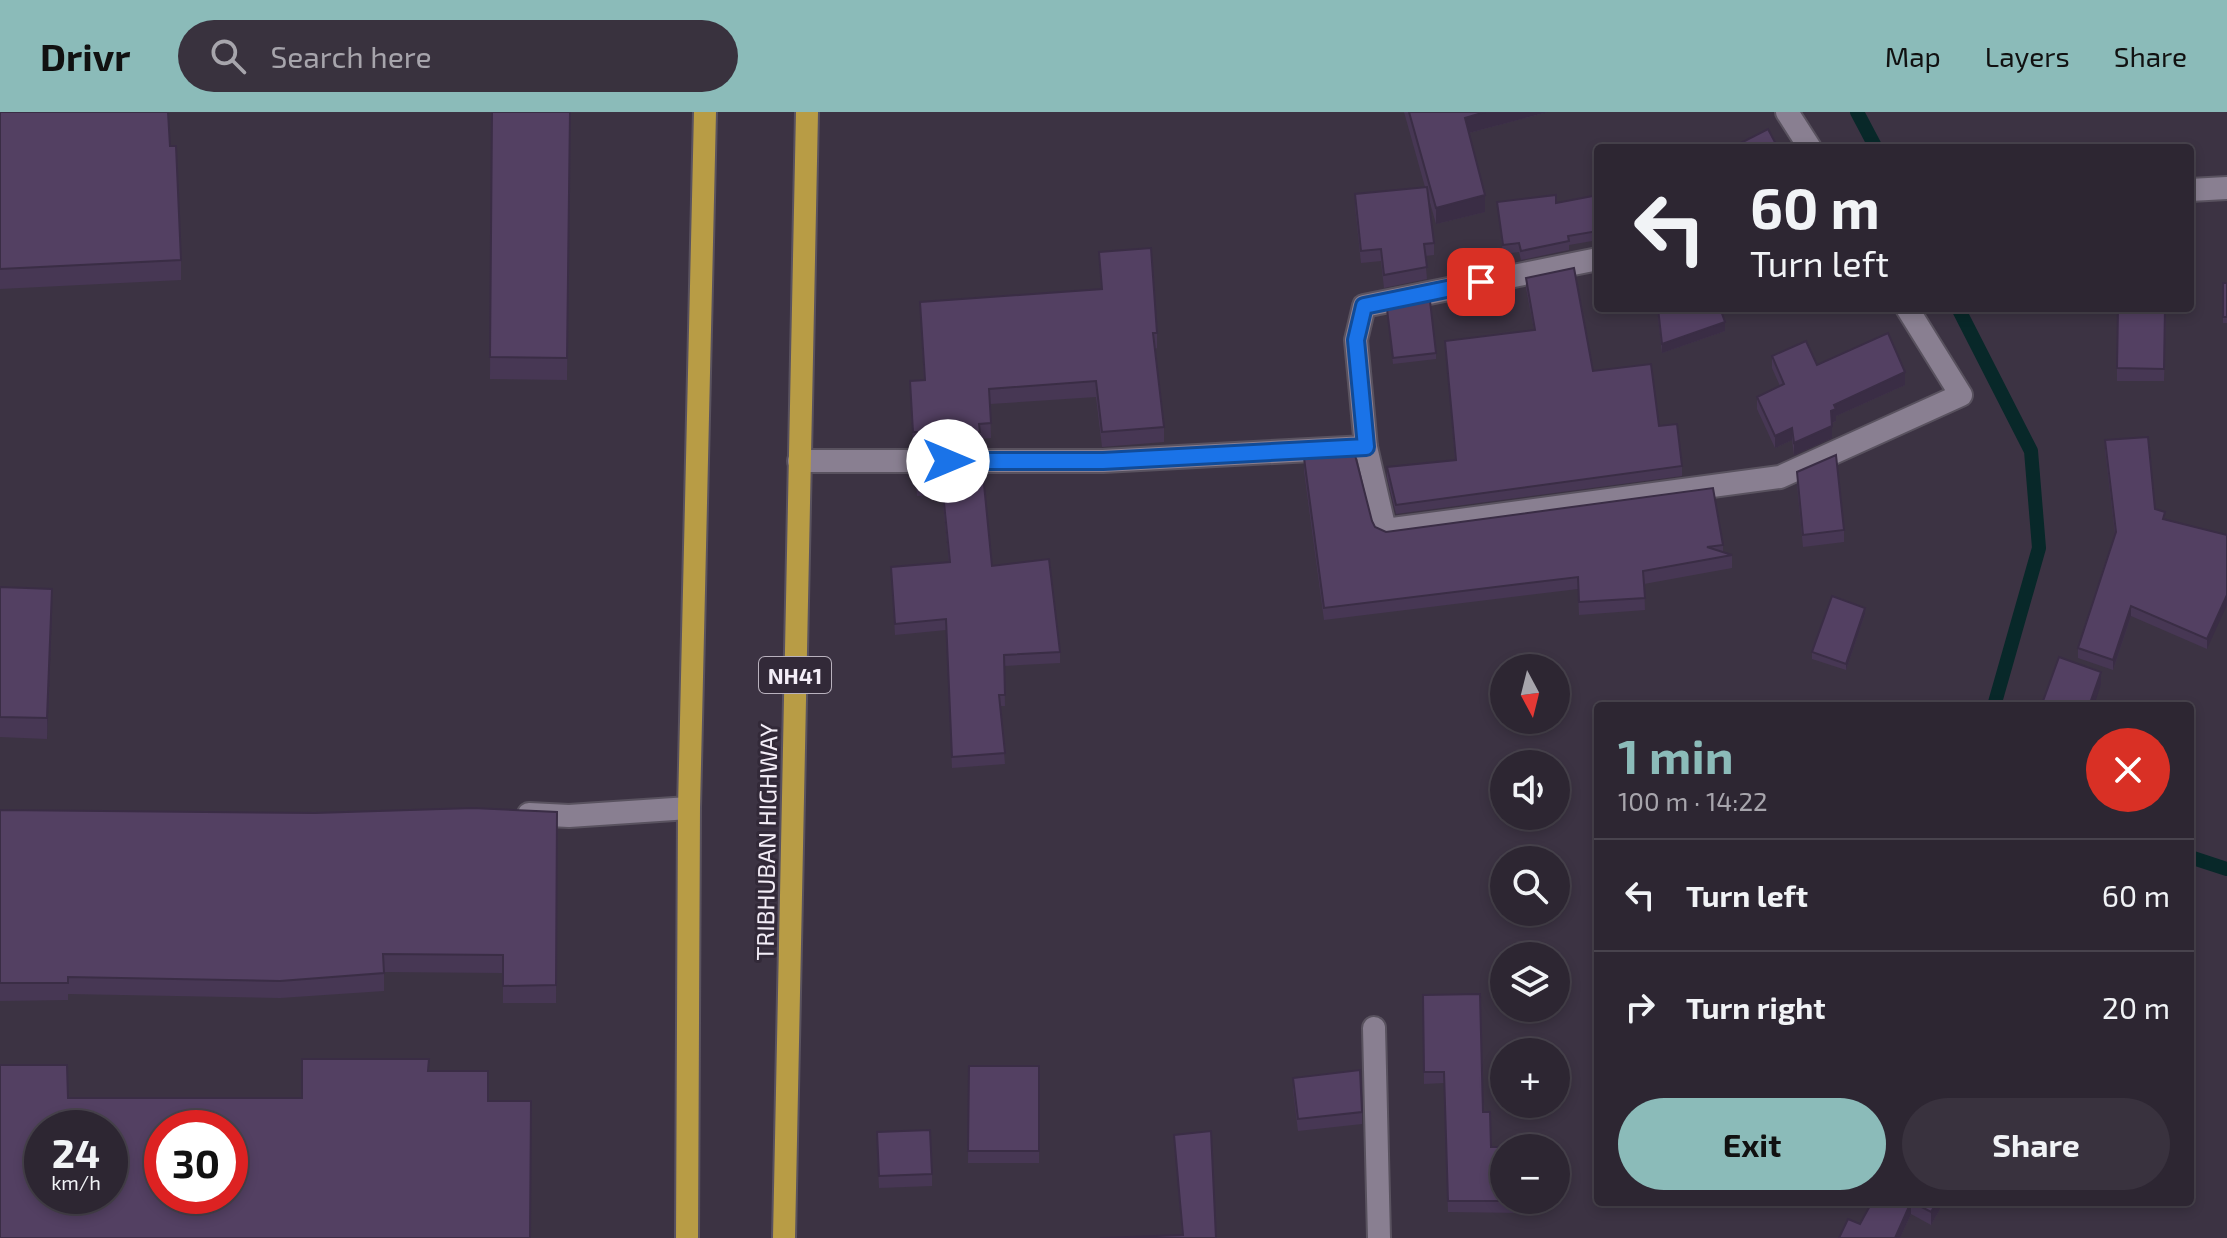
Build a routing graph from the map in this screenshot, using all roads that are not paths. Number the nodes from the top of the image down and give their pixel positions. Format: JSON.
{"nodes":[{"id":1,"x":705,"y":112,"type":"edge"},
{"id":2,"x":807,"y":112,"type":"edge"},
{"id":3,"x":1787,"y":112,"type":"edge"},
{"id":4,"x":1807,"y":144,"type":"edge"},
{"id":5,"x":2227,"y":188,"type":"edge"},
{"id":6,"x":2194,"y":190,"type":"edge"},
{"id":7,"x":1594,"y":260,"type":"edge"},
{"id":8,"x":1909,"y":312,"type":"edge"},
{"id":9,"x":1366,"y":447,"type":"junction"},
{"id":10,"x":799,"y":461,"type":"junction"},
{"id":11,"x":689,"y":808,"type":"junction"},
{"id":12,"x":505,"y":813,"type":"edge"},
{"id":13,"x":1374,"y":1028,"type":"dead end"},
{"id":14,"x":687,"y":1238,"type":"edge"},
{"id":15,"x":784,"y":1238,"type":"edge"},
{"id":16,"x":1379,"y":1238,"type":"edge"}],
"edges":[{"from":1,"to":11,"type":"highway"},
{"from":2,"to":10,"type":"highway","name":"TRIBHUBAN HIGHWAY","number":"NH41"},
{"from":3,"to":4,"type":"street"},
{"from":5,"to":6,"type":"street"},
{"from":7,"to":9,"type":"street"},
{"from":8,"to":9,"type":"street"},
{"from":9,"to":10,"type":"street"},
{"from":10,"to":15,"type":"highway","name":"TRIBHUBAN HIGHWAY","number":"NH41"},
{"from":11,"to":12,"type":"street"},
{"from":11,"to":14,"type":"highway"},
{"from":13,"to":16,"type":"street"}]}
